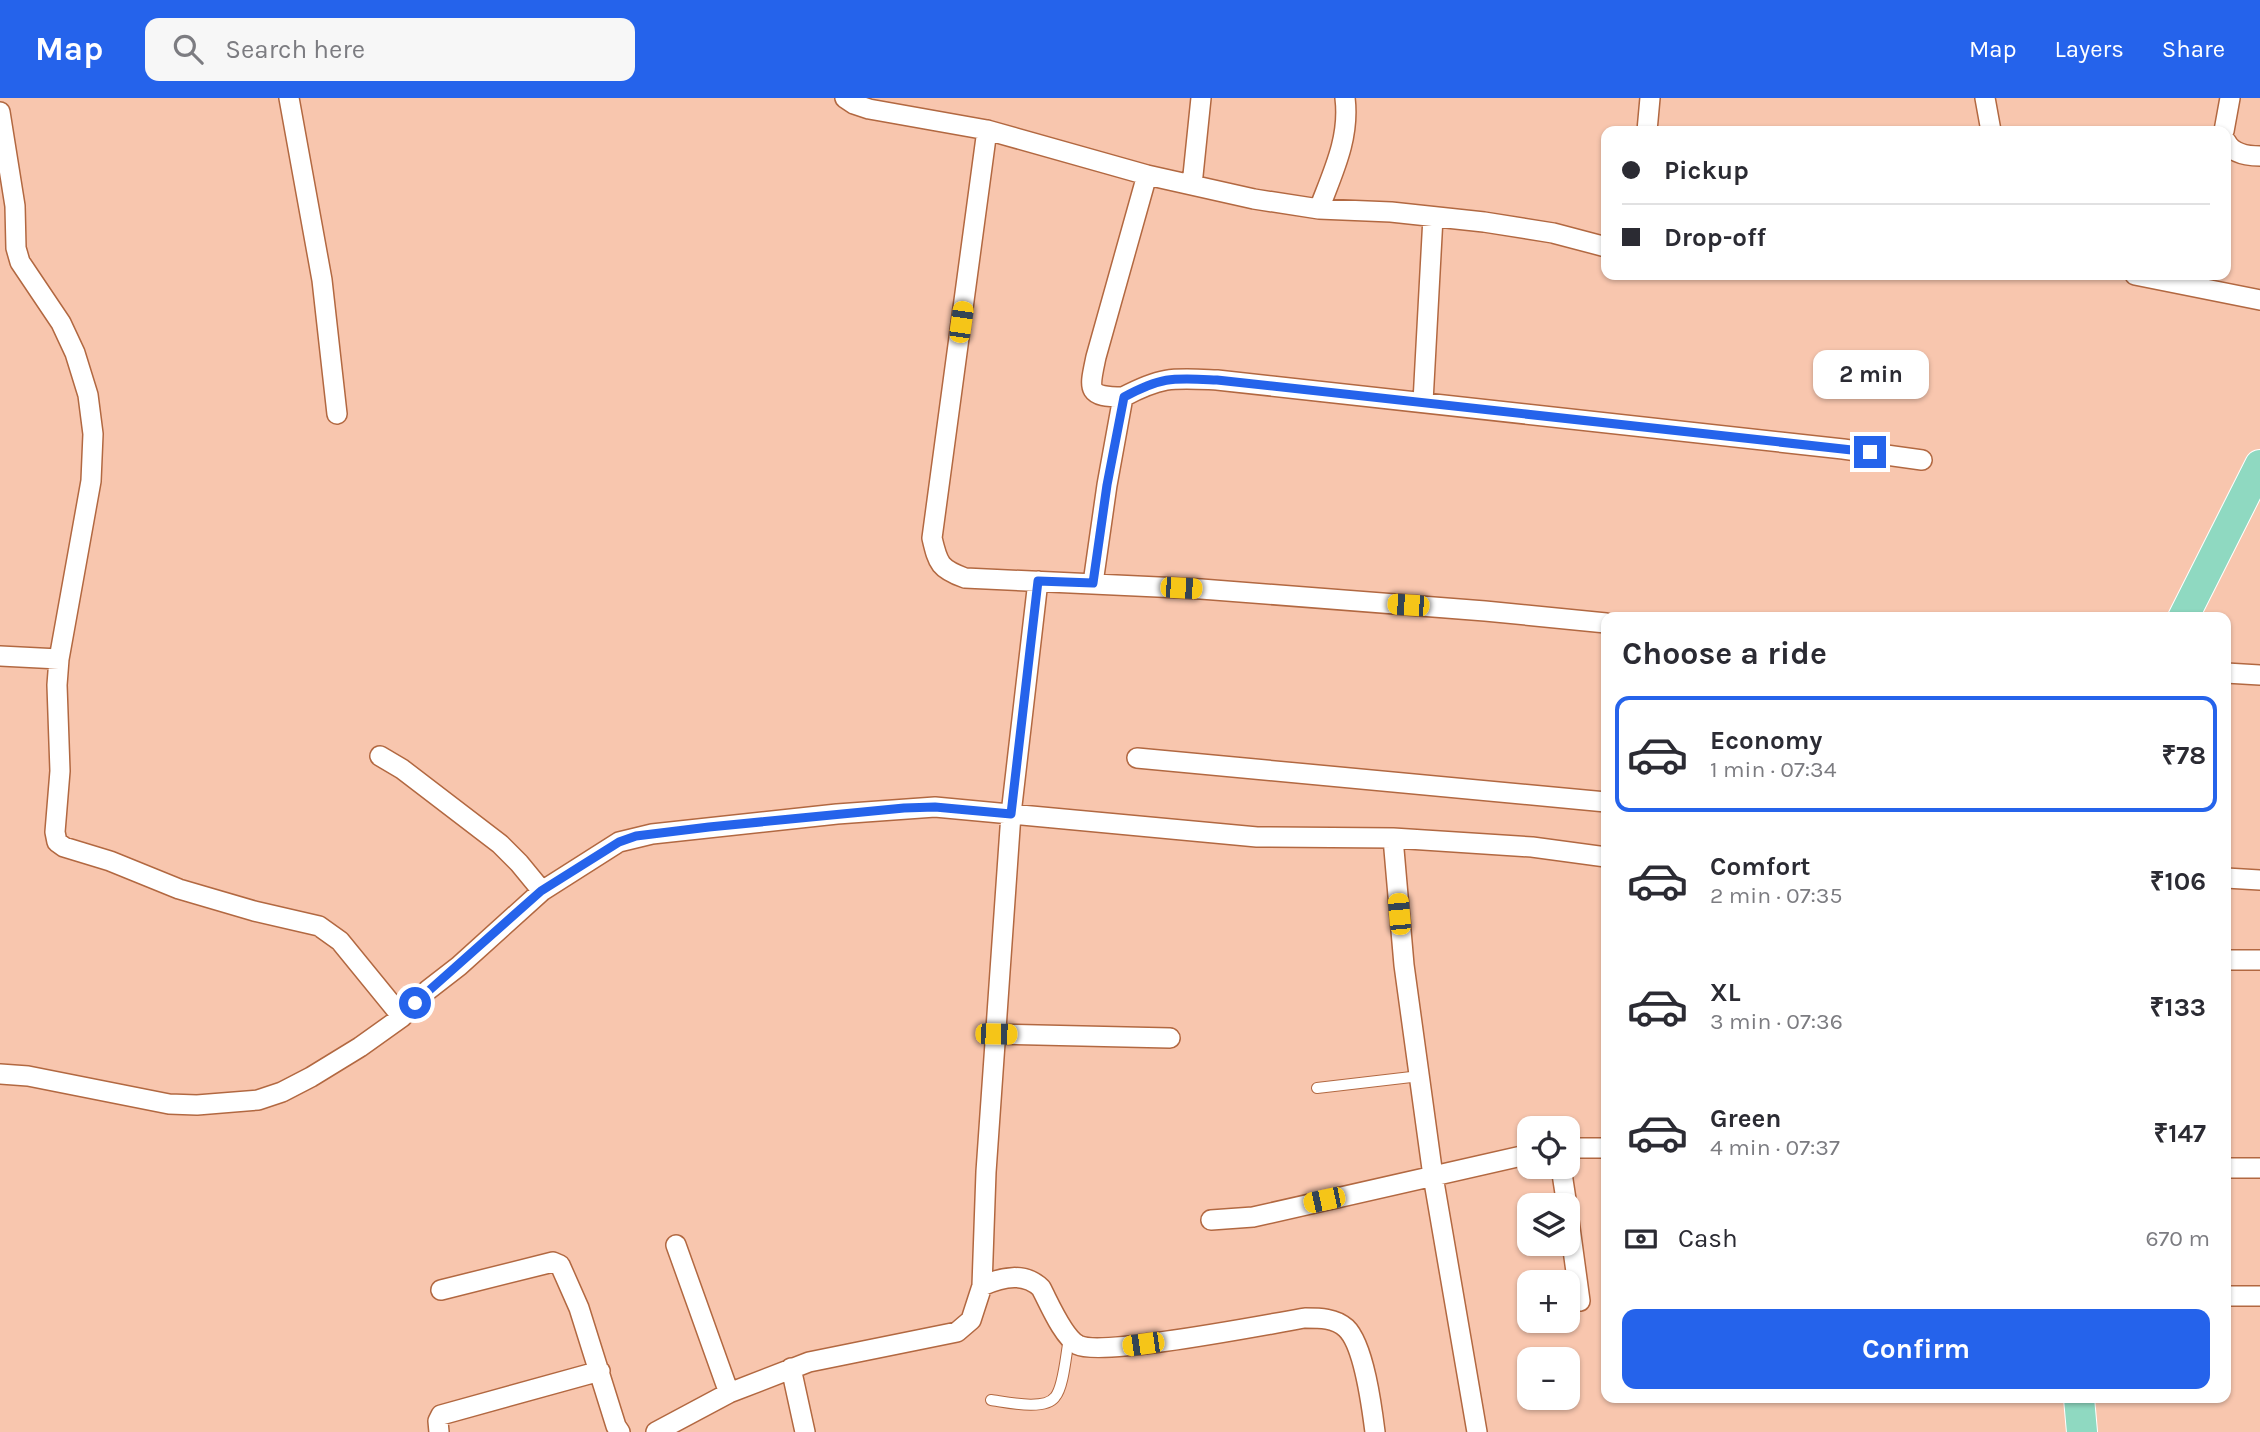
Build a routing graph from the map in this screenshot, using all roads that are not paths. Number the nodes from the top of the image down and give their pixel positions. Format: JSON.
{"nodes":[{"id":1,"x":289,"y":98,"type":"edge"},
{"id":2,"x":845,"y":98,"type":"edge"},
{"id":3,"x":1201,"y":98,"type":"edge"},
{"id":4,"x":1345,"y":98,"type":"edge"},
{"id":5,"x":1650,"y":98,"type":"edge"},
{"id":6,"x":1985,"y":98,"type":"edge"},
{"id":7,"x":2230,"y":98,"type":"edge"},
{"id":8,"x":0,"y":112,"type":"edge"},
{"id":9,"x":1647,"y":126,"type":"edge"},
{"id":10,"x":1990,"y":126,"type":"edge"},
{"id":11,"x":2225,"y":126,"type":"edge"},
{"id":12,"x":986,"y":130,"type":"junction"},
{"id":13,"x":2231,"y":149,"type":"edge"},
{"id":14,"x":2260,"y":156,"type":"edge"},
{"id":15,"x":1147,"y":175,"type":"junction"},
{"id":16,"x":1192,"y":185,"type":"junction"},
{"id":17,"x":1319,"y":209,"type":"junction"},
{"id":18,"x":1433,"y":217,"type":"junction"},
{"id":19,"x":1601,"y":246,"type":"edge"},
{"id":20,"x":2160,"y":280,"type":"edge"},
{"id":21,"x":2260,"y":300,"type":"edge"},
{"id":22,"x":1124,"y":397,"type":"junction"},
{"id":23,"x":1423,"y":402,"type":"junction"},
{"id":24,"x":337,"y":414,"type":"dead end"},
{"id":25,"x":1922,"y":460,"type":"dead end"},
{"id":26,"x":2257,"y":476,"type":"edge"},
{"id":27,"x":1038,"y":581,"type":"junction"},
{"id":28,"x":1093,"y":583,"type":"junction"},
{"id":29,"x":2186,"y":612,"type":"edge"},
{"id":30,"x":1601,"y":623,"type":"edge"},
{"id":31,"x":0,"y":656,"type":"edge"},
{"id":32,"x":59,"y":659,"type":"junction"},
{"id":33,"x":2231,"y":673,"type":"edge"},
{"id":34,"x":2260,"y":675,"type":"edge"},
{"id":35,"x":380,"y":756,"type":"dead end"},
{"id":36,"x":1137,"y":758,"type":"dead end"},
{"id":37,"x":1601,"y":802,"type":"edge"},
{"id":38,"x":1011,"y":814,"type":"junction"},
{"id":39,"x":1393,"y":838,"type":"junction"},
{"id":40,"x":1601,"y":856,"type":"edge"},
{"id":41,"x":2231,"y":878,"type":"edge"},
{"id":42,"x":2260,"y":880,"type":"edge"},
{"id":43,"x":541,"y":891,"type":"junction"},
{"id":44,"x":2231,"y":960,"type":"edge"},
{"id":45,"x":2260,"y":960,"type":"edge"},
{"id":46,"x":402,"y":1017,"type":"junction"},
{"id":47,"x":996,"y":1034,"type":"junction"},
{"id":48,"x":1170,"y":1038,"type":"dead end"},
{"id":49,"x":0,"y":1074,"type":"edge"},
{"id":50,"x":1420,"y":1076,"type":"junction"},
{"id":51,"x":1317,"y":1088,"type":"dead end"},
{"id":52,"x":1580,"y":1148,"type":"edge"},
{"id":53,"x":1601,"y":1148,"type":"edge"},
{"id":54,"x":1517,"y":1157,"type":"edge"},
{"id":55,"x":2231,"y":1168,"type":"edge"},
{"id":56,"x":2260,"y":1168,"type":"edge"},
{"id":57,"x":1433,"y":1176,"type":"junction"},
{"id":58,"x":1211,"y":1220,"type":"dead end"},
{"id":59,"x":676,"y":1245,"type":"dead end"},
{"id":60,"x":982,"y":1286,"type":"junction"},
{"id":61,"x":442,"y":1290,"type":"dead end"},
{"id":62,"x":2231,"y":1296,"type":"edge"},
{"id":63,"x":2260,"y":1296,"type":"edge"},
{"id":64,"x":1069,"y":1338,"type":"junction"},
{"id":65,"x":791,"y":1368,"type":"junction"},
{"id":66,"x":600,"y":1371,"type":"junction"},
{"id":67,"x":729,"y":1393,"type":"junction"},
{"id":68,"x":991,"y":1400,"type":"dead end"},
{"id":69,"x":2079,"y":1403,"type":"edge"},
{"id":70,"x":439,"y":1432,"type":"edge"},
{"id":71,"x":620,"y":1432,"type":"edge"},
{"id":72,"x":656,"y":1432,"type":"edge"},
{"id":73,"x":805,"y":1432,"type":"edge"},
{"id":74,"x":1376,"y":1432,"type":"edge"},
{"id":75,"x":1477,"y":1432,"type":"edge"},
{"id":76,"x":2082,"y":1432,"type":"edge"}],
"edges":[{"from":1,"to":24,"type":"street"},
{"from":2,"to":12,"type":"street"},
{"from":3,"to":16,"type":"street"},
{"from":4,"to":17,"type":"street"},
{"from":5,"to":9,"type":"street"},
{"from":6,"to":10,"type":"street"},
{"from":7,"to":11,"type":"street"},
{"from":8,"to":32,"type":"street"},
{"from":12,"to":15,"type":"street"},
{"from":12,"to":27,"type":"street"},
{"from":13,"to":14,"type":"street"},
{"from":15,"to":16,"type":"street"},
{"from":15,"to":22,"type":"street"},
{"from":16,"to":17,"type":"street"},
{"from":17,"to":18,"type":"street"},
{"from":18,"to":19,"type":"street"},
{"from":18,"to":23,"type":"street"},
{"from":20,"to":21,"type":"street"},
{"from":22,"to":23,"type":"street"},
{"from":22,"to":28,"type":"street"},
{"from":23,"to":25,"type":"street"},
{"from":26,"to":29,"type":"main road"},
{"from":27,"to":28,"type":"street"},
{"from":27,"to":38,"type":"street"},
{"from":28,"to":30,"type":"street"},
{"from":31,"to":32,"type":"street"},
{"from":32,"to":46,"type":"street"},
{"from":33,"to":34,"type":"street"},
{"from":35,"to":43,"type":"street"},
{"from":36,"to":37,"type":"street"},
{"from":38,"to":39,"type":"street"},
{"from":38,"to":43,"type":"street"},
{"from":38,"to":47,"type":"street"},
{"from":39,"to":40,"type":"street"},
{"from":39,"to":50,"type":"street"},
{"from":41,"to":42,"type":"street"},
{"from":43,"to":46,"type":"street"},
{"from":44,"to":45,"type":"street"},
{"from":46,"to":49,"type":"street"},
{"from":47,"to":48,"type":"street"},
{"from":47,"to":60,"type":"street"},
{"from":50,"to":51,"type":"lane"},
{"from":50,"to":57,"type":"street"},
{"from":52,"to":53,"type":"street"},
{"from":54,"to":57,"type":"street"},
{"from":55,"to":56,"type":"street"},
{"from":57,"to":58,"type":"street"},
{"from":57,"to":75,"type":"street"},
{"from":59,"to":67,"type":"street"},
{"from":60,"to":64,"type":"street"},
{"from":60,"to":65,"type":"street"},
{"from":61,"to":66,"type":"street"},
{"from":62,"to":63,"type":"street"},
{"from":64,"to":68,"type":"lane"},
{"from":64,"to":74,"type":"street"},
{"from":65,"to":67,"type":"street"},
{"from":65,"to":73,"type":"street"},
{"from":66,"to":70,"type":"street"},
{"from":66,"to":71,"type":"street"},
{"from":67,"to":72,"type":"street"},
{"from":69,"to":76,"type":"main road"}]}
